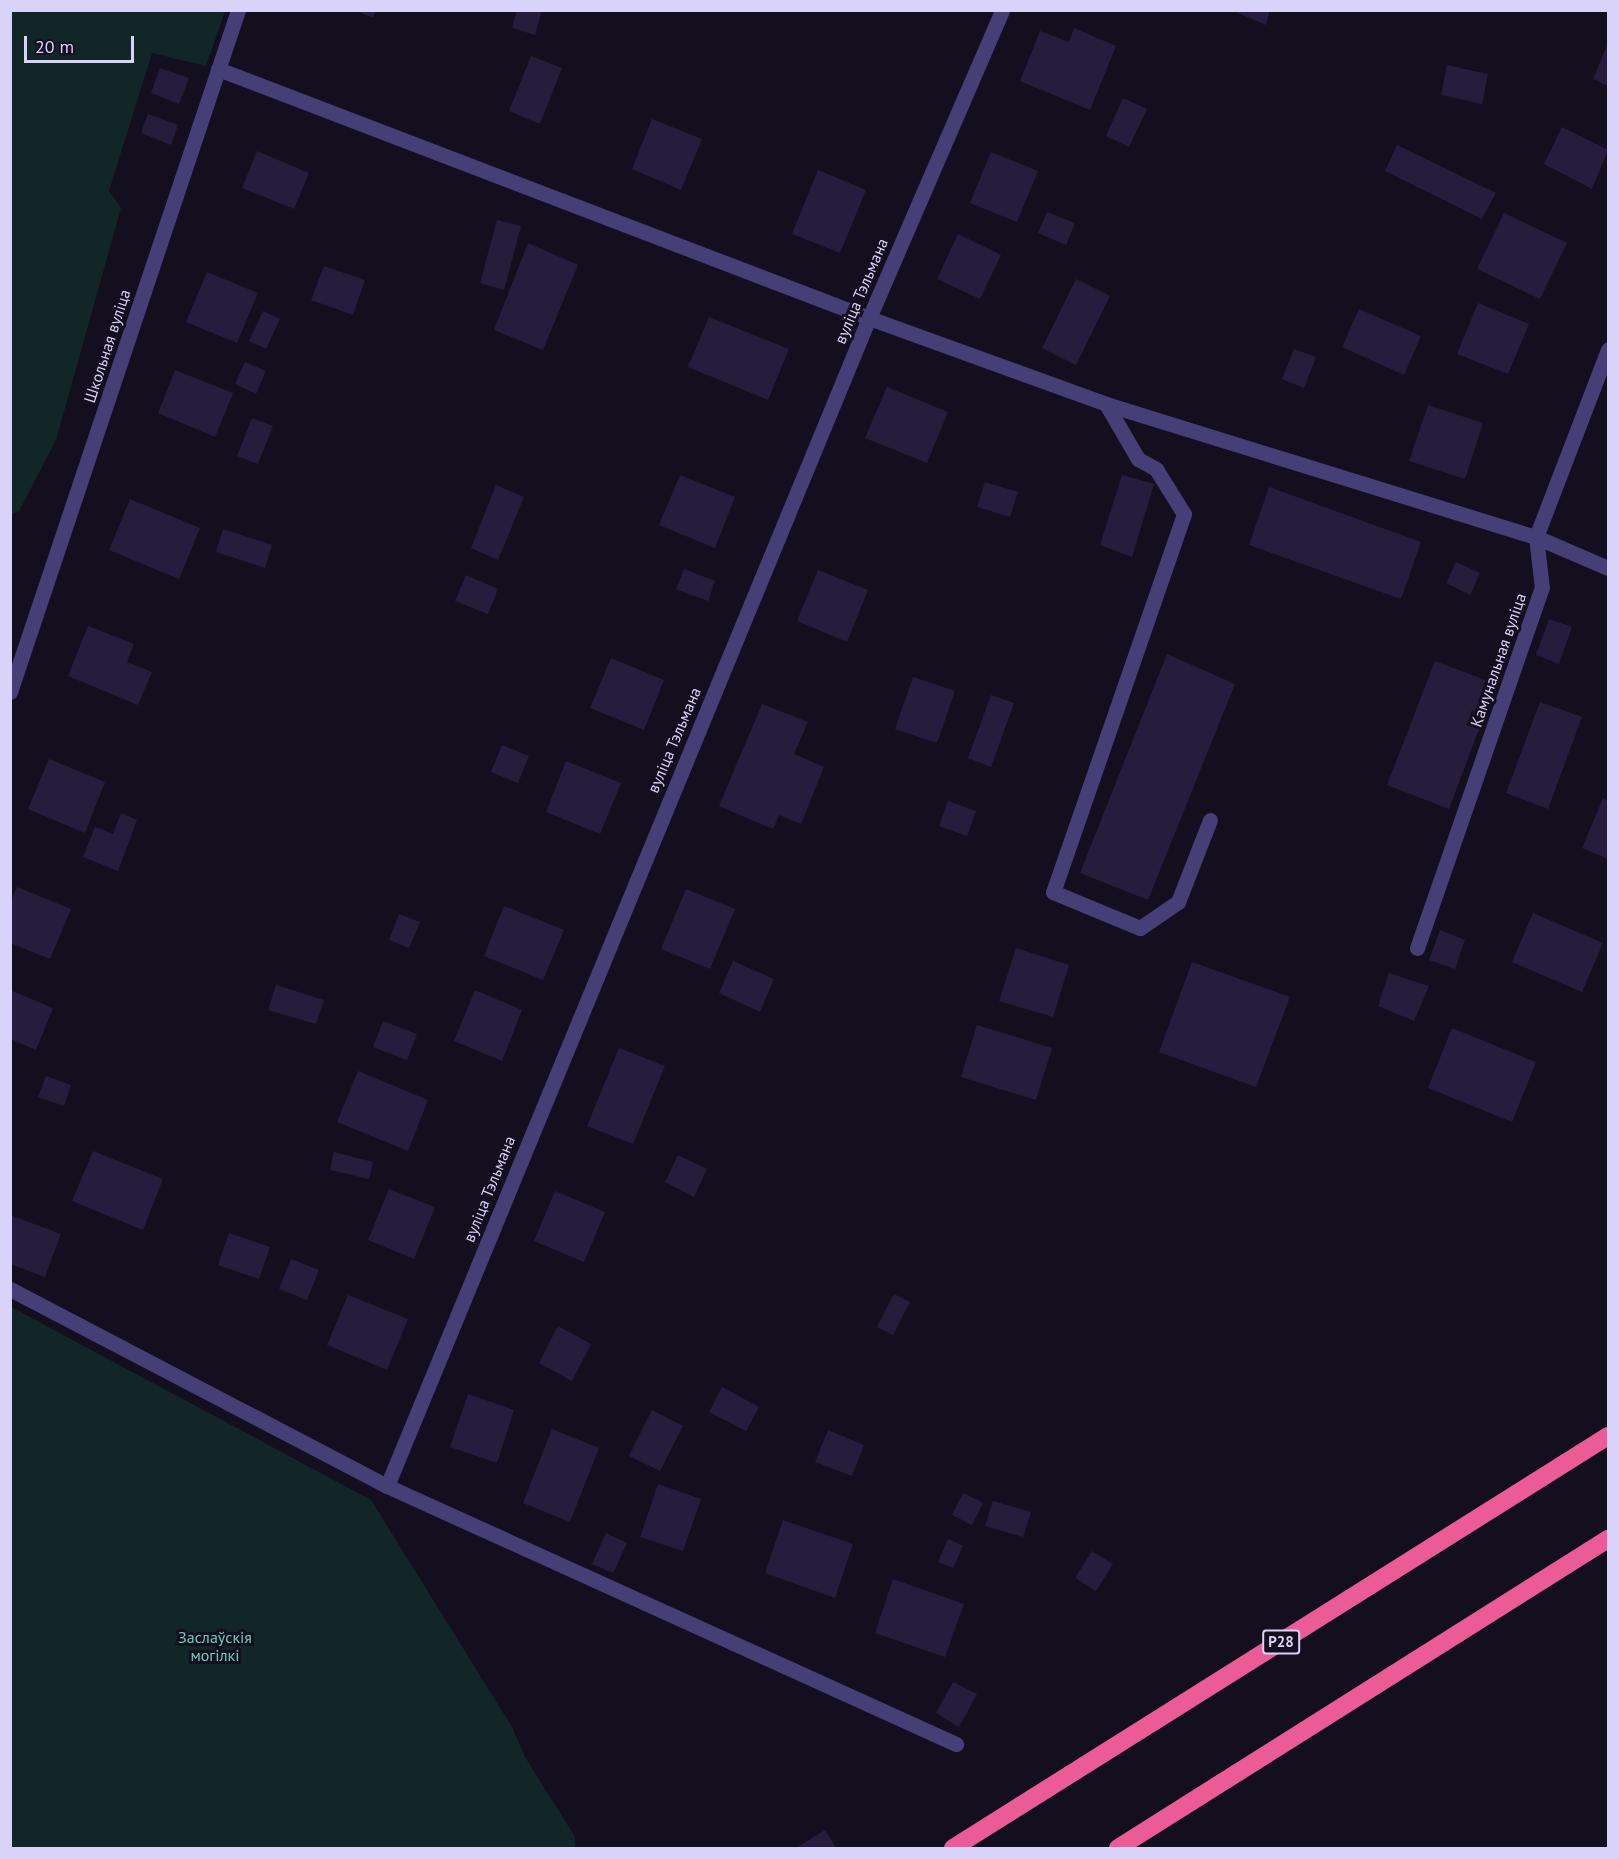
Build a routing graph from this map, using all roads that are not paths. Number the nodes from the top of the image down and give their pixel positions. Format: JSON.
{"nodes":[{"id":1,"x":238,"y":10,"type":"edge"},
{"id":2,"x":1002,"y":10,"type":"edge"},
{"id":3,"x":218,"y":69,"type":"junction"},
{"id":4,"x":869,"y":318,"type":"junction"},
{"id":5,"x":1608,"y":349,"type":"edge"},
{"id":6,"x":1106,"y":404,"type":"junction"},
{"id":7,"x":1536,"y":537,"type":"junction"},
{"id":8,"x":1608,"y":568,"type":"edge"},
{"id":9,"x":10,"y":693,"type":"edge"},
{"id":10,"x":1210,"y":820,"type":"dead end"},
{"id":11,"x":1416,"y":948,"type":"dead end"},
{"id":12,"x":10,"y":1288,"type":"edge"},
{"id":13,"x":1608,"y":1436,"type":"edge"},
{"id":14,"x":387,"y":1486,"type":"junction"},
{"id":15,"x":1608,"y":1539,"type":"edge"},
{"id":16,"x":956,"y":1744,"type":"dead end"},
{"id":17,"x":953,"y":1848,"type":"edge"},
{"id":18,"x":1118,"y":1848,"type":"edge"}],
"edges":[{"from":1,"to":3,"type":"street","name":"Школьная вуліца"},
{"from":2,"to":4,"type":"street","name":"вуліца Тэльмана"},
{"from":3,"to":4,"type":"street"},
{"from":3,"to":9,"type":"street","name":"Школьная вуліца"},
{"from":4,"to":6,"type":"street"},
{"from":4,"to":14,"type":"street","name":"вуліца Тэльмана"},
{"from":5,"to":7,"type":"street","name":"Камунальная вуліца"},
{"from":6,"to":7,"type":"street"},
{"from":6,"to":10,"type":"street"},
{"from":7,"to":8,"type":"street"},
{"from":7,"to":11,"type":"street","name":"Камунальная вуліца"},
{"from":12,"to":14,"type":"street"},
{"from":13,"to":17,"type":"highway","number":"Р28"},
{"from":14,"to":16,"type":"street"},
{"from":15,"to":18,"type":"highway"}]}
